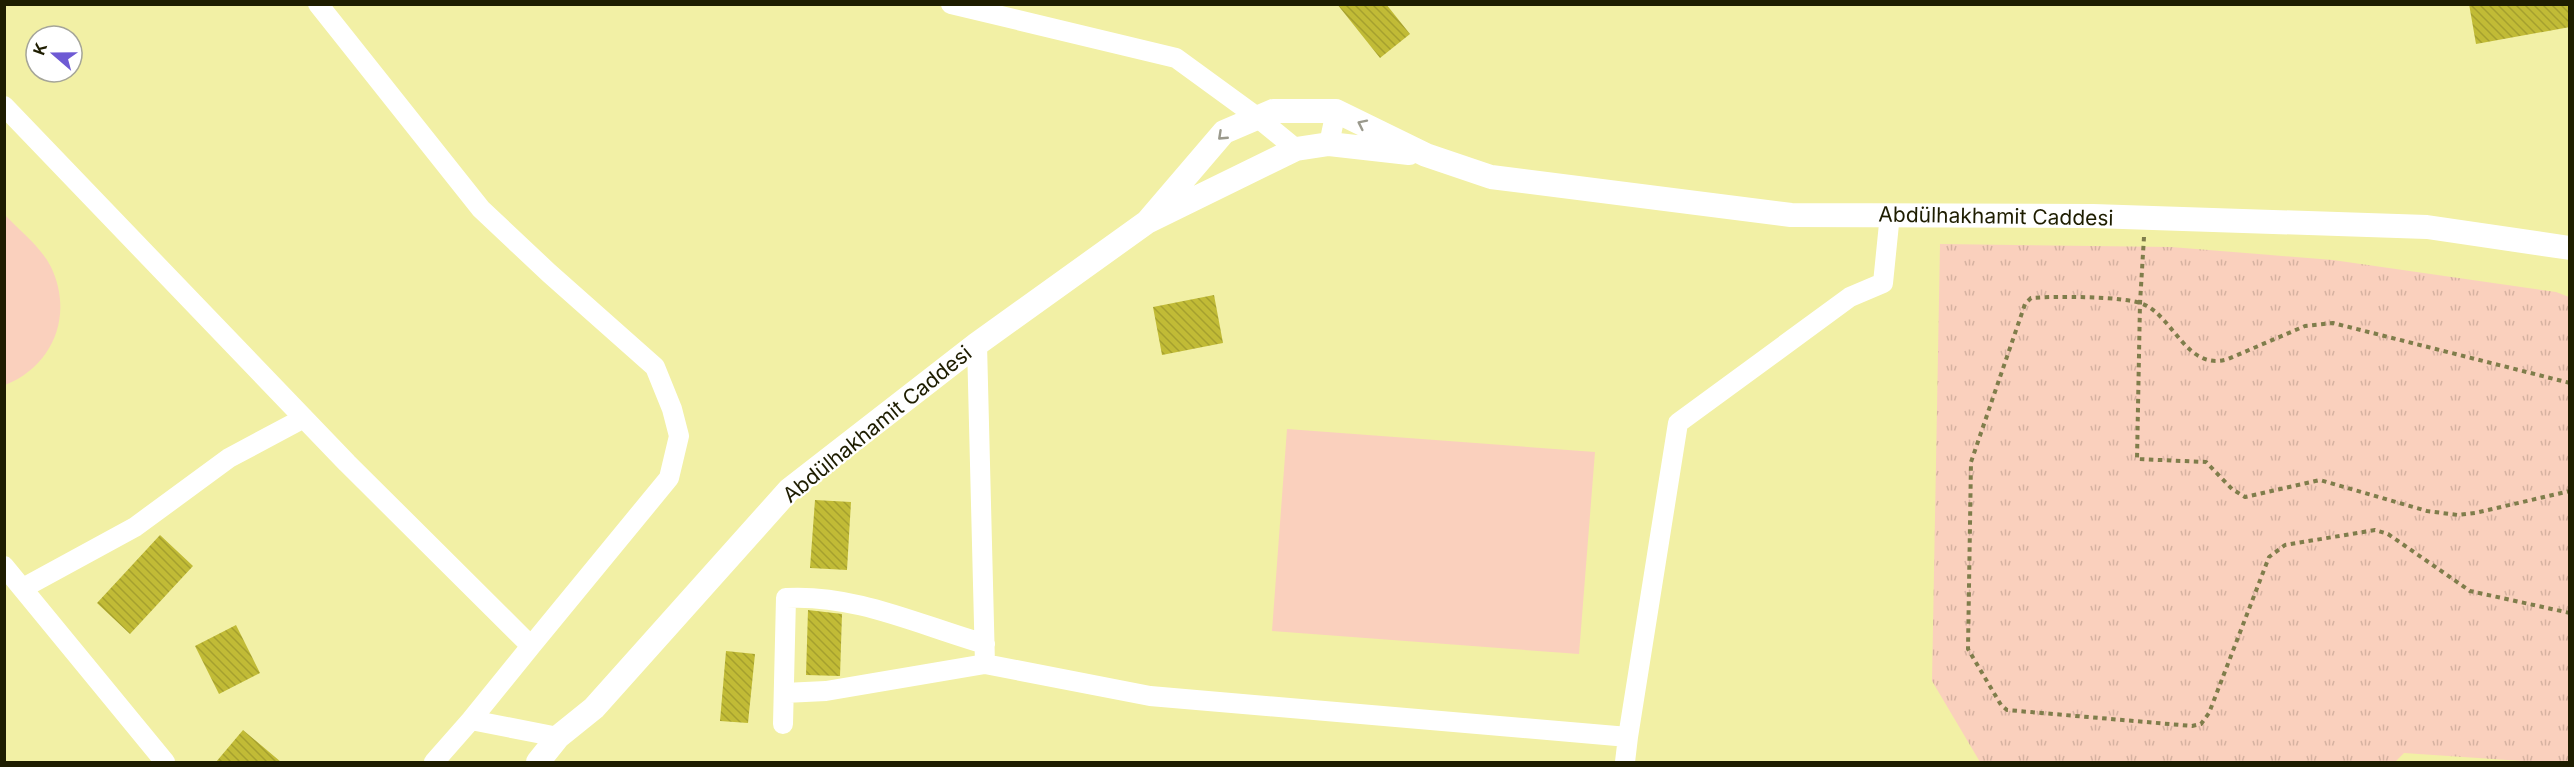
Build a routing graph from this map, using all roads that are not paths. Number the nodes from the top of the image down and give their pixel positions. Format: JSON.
{"nodes":[{"id":1,"x":318,"y":4,"type":"edge"},
{"id":2,"x":951,"y":4,"type":"edge"},
{"id":3,"x":4,"y":106,"type":"edge"},
{"id":4,"x":1336,"y":111,"type":"junction"},
{"id":5,"x":1257,"y":117,"type":"junction"},
{"id":6,"x":1329,"y":144,"type":"junction"},
{"id":7,"x":1296,"y":148,"type":"junction"},
{"id":8,"x":1426,"y":155,"type":"junction"},
{"id":9,"x":1890,"y":214,"type":"junction"},
{"id":10,"x":1147,"y":222,"type":"junction"},
{"id":11,"x":2570,"y":248,"type":"edge"},
{"id":12,"x":977,"y":344,"type":"junction"},
{"id":13,"x":304,"y":418,"type":"junction"},
{"id":14,"x":4,"y":566,"type":"edge"},
{"id":15,"x":23,"y":588,"type":"junction"},
{"id":16,"x":984,"y":644,"type":"junction"},
{"id":17,"x":531,"y":646,"type":"junction"},
{"id":18,"x":985,"y":664,"type":"junction"},
{"id":19,"x":784,"y":693,"type":"junction"},
{"id":20,"x":471,"y":720,"type":"junction"},
{"id":21,"x":783,"y":724,"type":"dead end"},
{"id":22,"x":1628,"y":736,"type":"junction"},
{"id":23,"x":558,"y":737,"type":"junction"},
{"id":24,"x":165,"y":762,"type":"edge"},
{"id":25,"x":434,"y":762,"type":"edge"},
{"id":26,"x":538,"y":762,"type":"edge"},
{"id":27,"x":1625,"y":762,"type":"edge"}],
"edges":[{"from":1,"to":17,"type":"street"},
{"from":2,"to":5,"type":"street"},
{"from":3,"to":13,"type":"street"},
{"from":4,"to":5,"type":"main road","name":"Abdülhakhamit Caddesi"},
{"from":4,"to":6,"type":"street"},
{"from":8,"to":4,"type":"main road","name":"Abdülhakhamit Caddesi","one_way":true},
{"from":5,"to":7,"type":"street"},
{"from":5,"to":10,"type":"main road","name":"Abdülhakhamit Caddesi","one_way":true},
{"from":6,"to":7,"type":"main road","name":"Abdülhakhamit Caddesi"},
{"from":6,"to":8,"type":"main road","name":"Abdülhakhamit Caddesi"},
{"from":7,"to":10,"type":"main road","name":"Abdülhakhamit Caddesi"},
{"from":8,"to":9,"type":"main road","name":"Abdülhakhamit Caddesi"},
{"from":9,"to":11,"type":"main road","name":"Abdülhakhamit Caddesi"},
{"from":9,"to":22,"type":"street"},
{"from":10,"to":12,"type":"main road","name":"Abdülhakhamit Caddesi"},
{"from":12,"to":16,"type":"street"},
{"from":12,"to":23,"type":"main road","name":"Abdülhakhamit Caddesi"},
{"from":13,"to":15,"type":"street"},
{"from":13,"to":17,"type":"street"},
{"from":14,"to":15,"type":"street"},
{"from":15,"to":24,"type":"street"},
{"from":16,"to":18,"type":"street"},
{"from":16,"to":19,"type":"street"},
{"from":17,"to":20,"type":"street"},
{"from":18,"to":19,"type":"street"},
{"from":18,"to":22,"type":"street"},
{"from":19,"to":21,"type":"street"},
{"from":20,"to":23,"type":"street"},
{"from":20,"to":25,"type":"street"},
{"from":22,"to":27,"type":"street"},
{"from":23,"to":26,"type":"main road","name":"Abdülhakhamit Caddesi"}]}
